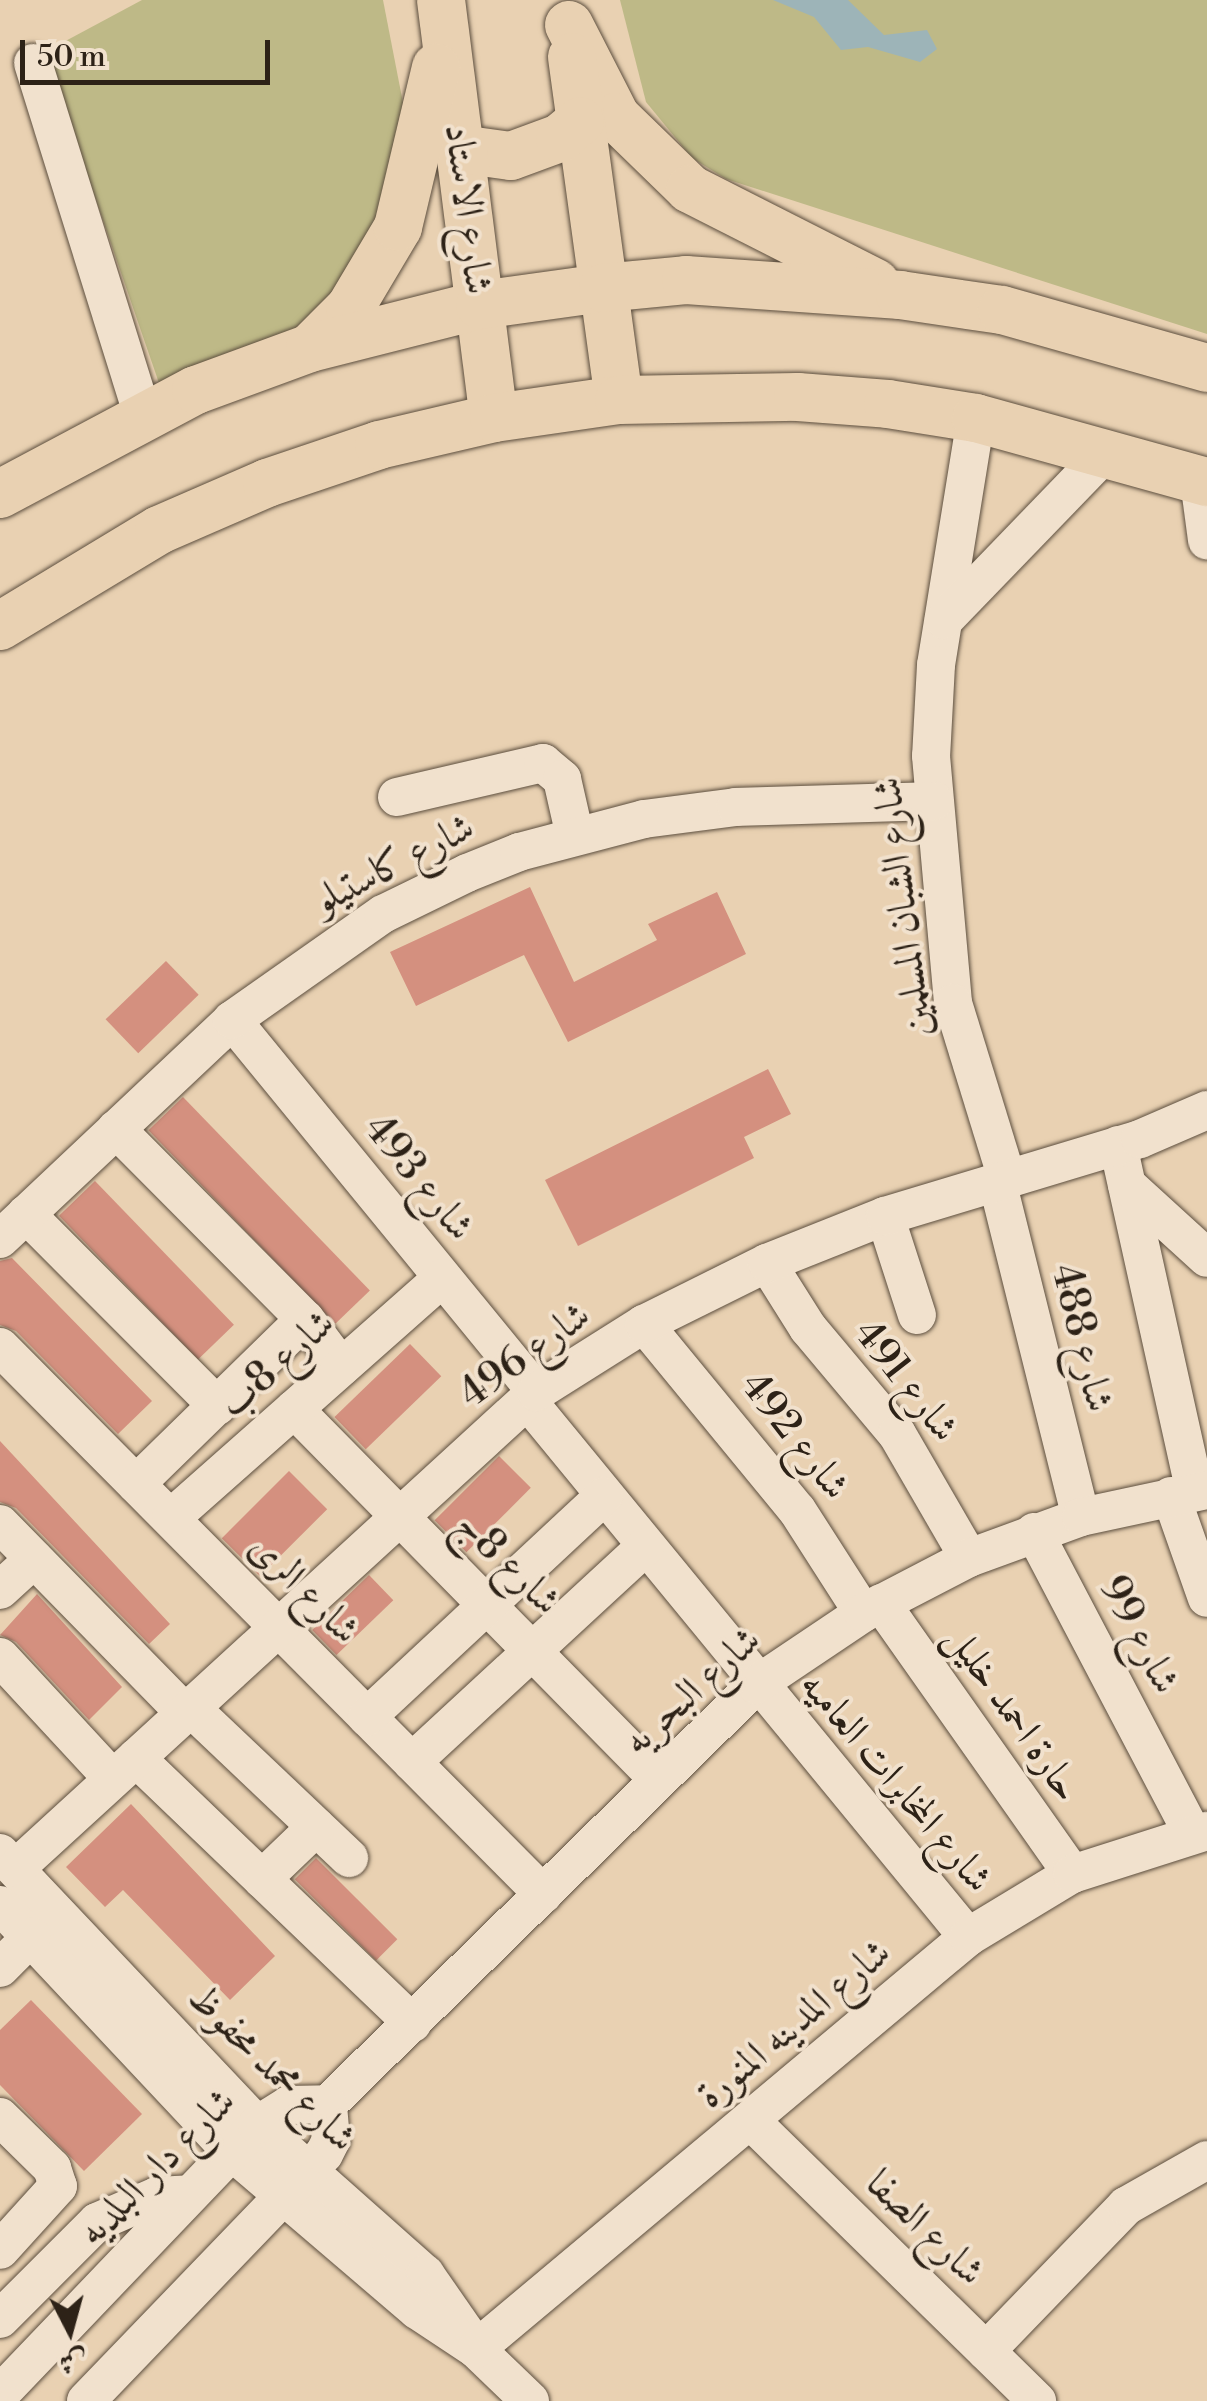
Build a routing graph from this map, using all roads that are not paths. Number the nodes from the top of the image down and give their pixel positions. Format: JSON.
{"nodes":[{"id":1,"x":443,"y":12,"type":"edge"},
{"id":2,"x":567,"y":12,"type":"edge"},
{"id":3,"x":33,"y":63,"type":"dead end"},
{"id":4,"x":580,"y":122,"type":"junction"},
{"id":5,"x":460,"y":149,"type":"junction"},
{"id":6,"x":603,"y":288,"type":"junction"},
{"id":7,"x":900,"y":295,"type":"junction"},
{"id":8,"x":480,"y":305,"type":"junction"},
{"id":9,"x":310,"y":348,"type":"junction"},
{"id":10,"x":1207,"y":368,"type":"edge"},
{"id":11,"x":619,"y":400,"type":"junction"},
{"id":12,"x":143,"y":416,"type":"junction"},
{"id":13,"x":494,"y":418,"type":"junction"},
{"id":14,"x":976,"y":418,"type":"junction"},
{"id":15,"x":1108,"y":450,"type":"junction"},
{"id":16,"x":1203,"y":481,"type":"edge"},
{"id":17,"x":0,"y":494,"type":"edge"},
{"id":18,"x":1207,"y":540,"type":"edge"},
{"id":19,"x":944,"y":620,"type":"junction"},
{"id":20,"x":0,"y":626,"type":"edge"},
{"id":21,"x":396,"y":797,"type":"dead end"},
{"id":22,"x":934,"y":801,"type":"junction"},
{"id":23,"x":574,"y":836,"type":"junction"},
{"id":24,"x":232,"y":1020,"type":"junction"},
{"id":25,"x":1207,"y":1110,"type":"edge"},
{"id":26,"x":116,"y":1129,"type":"junction"},
{"id":27,"x":1118,"y":1146,"type":"junction"},
{"id":28,"x":1002,"y":1179,"type":"junction"},
{"id":29,"x":1127,"y":1185,"type":"junction"},
{"id":30,"x":885,"y":1216,"type":"junction"},
{"id":31,"x":13,"y":1226,"type":"edge"},
{"id":32,"x":1207,"y":1258,"type":"edge"},
{"id":33,"x":768,"y":1263,"type":"junction"},
{"id":34,"x":442,"y":1278,"type":"junction"},
{"id":35,"x":917,"y":1315,"type":"dead end"},
{"id":36,"x":305,"y":1319,"type":"junction"},
{"id":37,"x":644,"y":1324,"type":"junction"},
{"id":38,"x":0,"y":1348,"type":"edge"},
{"id":39,"x":341,"y":1368,"type":"junction"},
{"id":40,"x":531,"y":1396,"type":"junction"},
{"id":41,"x":216,"y":1406,"type":"junction"},
{"id":42,"x":294,"y":1409,"type":"junction"},
{"id":43,"x":136,"y":1484,"type":"junction"},
{"id":44,"x":1191,"y":1492,"type":"edge"},
{"id":45,"x":604,"y":1496,"type":"junction"},
{"id":46,"x":172,"y":1518,"type":"junction"},
{"id":47,"x":399,"y":1518,"type":"junction"},
{"id":48,"x":1080,"y":1518,"type":"junction"},
{"id":49,"x":1,"y":1526,"type":"edge"},
{"id":50,"x":1034,"y":1532,"type":"junction"},
{"id":51,"x":645,"y":1548,"type":"junction"},
{"id":52,"x":34,"y":1558,"type":"junction"},
{"id":53,"x":969,"y":1558,"type":"junction"},
{"id":54,"x":0,"y":1590,"type":"edge"},
{"id":55,"x":1207,"y":1598,"type":"edge"},
{"id":56,"x":486,"y":1606,"type":"junction"},
{"id":57,"x":872,"y":1608,"type":"junction"},
{"id":58,"x":278,"y":1628,"type":"junction"},
{"id":59,"x":532,"y":1652,"type":"junction"},
{"id":60,"x":0,"y":1657,"type":"edge"},
{"id":61,"x":756,"y":1684,"type":"junction"},
{"id":62,"x":188,"y":1711,"type":"junction"},
{"id":63,"x":366,"y":1716,"type":"junction"},
{"id":64,"x":412,"y":1762,"type":"junction"},
{"id":65,"x":124,"y":1768,"type":"junction"},
{"id":66,"x":658,"y":1780,"type":"junction"},
{"id":67,"x":316,"y":1827,"type":"junction"},
{"id":68,"x":1199,"y":1832,"type":"edge"},
{"id":69,"x":349,"y":1858,"type":"dead end"},
{"id":70,"x":8,"y":1860,"type":"edge"},
{"id":71,"x":1072,"y":1874,"type":"junction"},
{"id":72,"x":262,"y":1878,"type":"junction"},
{"id":73,"x":543,"y":1894,"type":"junction"},
{"id":74,"x":0,"y":1905,"type":"edge"},
{"id":75,"x":32,"y":1936,"type":"junction"},
{"id":76,"x":968,"y":1938,"type":"junction"},
{"id":77,"x":0,"y":1968,"type":"edge"},
{"id":78,"x":89,"y":1971,"type":"junction"},
{"id":79,"x":412,"y":2023,"type":"junction"},
{"id":80,"x":328,"y":2104,"type":"junction"},
{"id":81,"x":0,"y":2116,"type":"edge"},
{"id":82,"x":750,"y":2120,"type":"junction"},
{"id":83,"x":244,"y":2138,"type":"junction"},
{"id":84,"x":1207,"y":2160,"type":"edge"},
{"id":85,"x":297,"y":2182,"type":"junction"},
{"id":86,"x":190,"y":2194,"type":"junction"},
{"id":87,"x":0,"y":2250,"type":"edge"},
{"id":88,"x":0,"y":2319,"type":"edge"},
{"id":89,"x":476,"y":2349,"type":"junction"},
{"id":90,"x":986,"y":2351,"type":"junction"},
{"id":91,"x":0,"y":2394,"type":"edge"},
{"id":92,"x":86,"y":2401,"type":"edge"},
{"id":93,"x":530,"y":2401,"type":"edge"},
{"id":94,"x":1038,"y":2401,"type":"edge"}],
"edges":[{"from":1,"to":5,"type":"main road","name":"شارع الاستاد"},
{"from":1,"to":9,"type":"main road"},
{"from":2,"to":4,"type":"main road"},
{"from":2,"to":7,"type":"main road"},
{"from":3,"to":12,"type":"street"},
{"from":4,"to":5,"type":"main road"},
{"from":4,"to":6,"type":"main road"},
{"from":5,"to":8,"type":"main road","name":"شارع الاستاد"},
{"from":6,"to":7,"type":"main road"},
{"from":6,"to":8,"type":"main road"},
{"from":6,"to":11,"type":"main road"},
{"from":7,"to":10,"type":"main road"},
{"from":8,"to":9,"type":"main road"},
{"from":8,"to":13,"type":"main road","name":"شارع الاستاد"},
{"from":9,"to":12,"type":"main road"},
{"from":11,"to":13,"type":"main road"},
{"from":11,"to":14,"type":"main road"},
{"from":12,"to":17,"type":"main road"},
{"from":13,"to":20,"type":"main road"},
{"from":14,"to":15,"type":"main road"},
{"from":14,"to":19,"type":"street","name":"شارع الشبان المسلمين"},
{"from":15,"to":16,"type":"main road"},
{"from":15,"to":19,"type":"street"},
{"from":16,"to":18,"type":"street"},
{"from":19,"to":22,"type":"street","name":"شارع الشبان المسلمين"},
{"from":21,"to":23,"type":"street"},
{"from":22,"to":23,"type":"street","name":"شارع كاستيلو"},
{"from":22,"to":28,"type":"street","name":"شارع الشبان المسلمين"},
{"from":23,"to":24,"type":"street","name":"شارع كاستيلو"},
{"from":24,"to":26,"type":"street","name":"شارع كاستيلو"},
{"from":24,"to":34,"type":"street","name":"شارع 493"},
{"from":25,"to":27,"type":"street","name":"شارع 496"},
{"from":26,"to":31,"type":"street","name":"شارع كاستيلو"},
{"from":26,"to":36,"type":"street"},
{"from":27,"to":28,"type":"street","name":"شارع 496"},
{"from":27,"to":29,"type":"street"},
{"from":28,"to":30,"type":"street","name":"شارع 496"},
{"from":28,"to":48,"type":"street","name":"شارع 488"},
{"from":29,"to":32,"type":"street"},
{"from":29,"to":44,"type":"street"},
{"from":30,"to":33,"type":"street","name":"شارع 496"},
{"from":30,"to":35,"type":"street"},
{"from":31,"to":41,"type":"street"},
{"from":33,"to":37,"type":"street","name":"شارع 496"},
{"from":33,"to":53,"type":"street","name":"شارع 491"},
{"from":34,"to":39,"type":"street","name":"شارع 8ب"},
{"from":34,"to":40,"type":"street","name":"شارع 493"},
{"from":36,"to":39,"type":"street"},
{"from":36,"to":41,"type":"street"},
{"from":37,"to":40,"type":"street","name":"شارع 496"},
{"from":37,"to":57,"type":"street","name":"شارع 492"},
{"from":38,"to":43,"type":"street","name":"شارع الرى"},
{"from":39,"to":42,"type":"street","name":"شارع 8ب"},
{"from":40,"to":45,"type":"street","name":"شارع 493"},
{"from":40,"to":47,"type":"street","name":"شارع 496"},
{"from":41,"to":43,"type":"street"},
{"from":42,"to":46,"type":"street","name":"شارع 8ب"},
{"from":42,"to":47,"type":"street","name":"شارع 8ج"},
{"from":43,"to":46,"type":"street","name":"شارع الرى"},
{"from":44,"to":48,"type":"street","name":"شارع البحريه"},
{"from":44,"to":55,"type":"street"},
{"from":45,"to":51,"type":"street","name":"شارع 493"},
{"from":45,"to":56,"type":"street"},
{"from":46,"to":58,"type":"street","name":"شارع الرى"},
{"from":47,"to":56,"type":"street","name":"شارع 8ج"},
{"from":47,"to":58,"type":"street","name":"شارع 496"},
{"from":48,"to":50,"type":"street","name":"شارع البحريه"},
{"from":49,"to":52,"type":"street"},
{"from":50,"to":53,"type":"street","name":"شارع البحريه"},
{"from":50,"to":68,"type":"street","name":"شارع 99"},
{"from":51,"to":59,"type":"street"},
{"from":51,"to":61,"type":"street","name":"شارع 493"},
{"from":52,"to":54,"type":"street"},
{"from":52,"to":62,"type":"street"},
{"from":53,"to":57,"type":"street","name":"شارع البحريه"},
{"from":56,"to":59,"type":"street","name":"شارع 8ج"},
{"from":56,"to":63,"type":"street"},
{"from":57,"to":61,"type":"street","name":"شارع البحريه"},
{"from":57,"to":71,"type":"street","name":"حارة احمد خليل"},
{"from":58,"to":62,"type":"street","name":"شارع 496"},
{"from":58,"to":63,"type":"street","name":"شارع الرى"},
{"from":59,"to":64,"type":"street"},
{"from":59,"to":66,"type":"street","name":"شارع 8ج"},
{"from":60,"to":65,"type":"street"},
{"from":61,"to":66,"type":"street","name":"شارع البحريه"},
{"from":61,"to":76,"type":"street","name":"شارع المخابرات العاميه"},
{"from":62,"to":65,"type":"street","name":"شارع 496"},
{"from":62,"to":67,"type":"street"},
{"from":63,"to":64,"type":"street","name":"شارع الرى"},
{"from":64,"to":73,"type":"street","name":"شارع الرى"},
{"from":65,"to":70,"type":"street","name":"شارع 496"},
{"from":65,"to":72,"type":"street"},
{"from":66,"to":73,"type":"street","name":"شارع البحريه"},
{"from":67,"to":69,"type":"street"},
{"from":67,"to":72,"type":"street"},
{"from":68,"to":71,"type":"street","name":"شارع المدينه المنورة"},
{"from":70,"to":78,"type":"street","name":"شارع محمد محفوظ"},
{"from":71,"to":76,"type":"street","name":"شارع المدينه المنورة"},
{"from":72,"to":79,"type":"street"},
{"from":73,"to":79,"type":"street","name":"شارع البحريه"},
{"from":74,"to":75,"type":"street","name":"شارع محمد محفوظ"},
{"from":75,"to":77,"type":"street"},
{"from":75,"to":78,"type":"street","name":"شارع محمد محفوظ"},
{"from":76,"to":82,"type":"street","name":"شارع المدينه المنورة"},
{"from":78,"to":83,"type":"street","name":"شارع محمد محفوظ"},
{"from":79,"to":80,"type":"street","name":"شارع البحريه"},
{"from":80,"to":83,"type":"street","name":"شارع دار البلديه"},
{"from":80,"to":85,"type":"street"},
{"from":81,"to":87,"type":"street"},
{"from":82,"to":89,"type":"street","name":"شارع المدينه المنورة"},
{"from":82,"to":90,"type":"street","name":"شارع الصفا"},
{"from":83,"to":85,"type":"street","name":"شارع محمد محفوظ"},
{"from":83,"to":86,"type":"street","name":"شارع دار البلديه"},
{"from":84,"to":90,"type":"street"},
{"from":85,"to":89,"type":"street","name":"شارع محمد محفوظ"},
{"from":85,"to":92,"type":"street"},
{"from":86,"to":88,"type":"street"},
{"from":86,"to":91,"type":"street","name":"شارع دار البلديه"},
{"from":89,"to":93,"type":"street","name":"شارع محمد محفوظ"},
{"from":90,"to":94,"type":"street","name":"شارع الصفا"}]}
